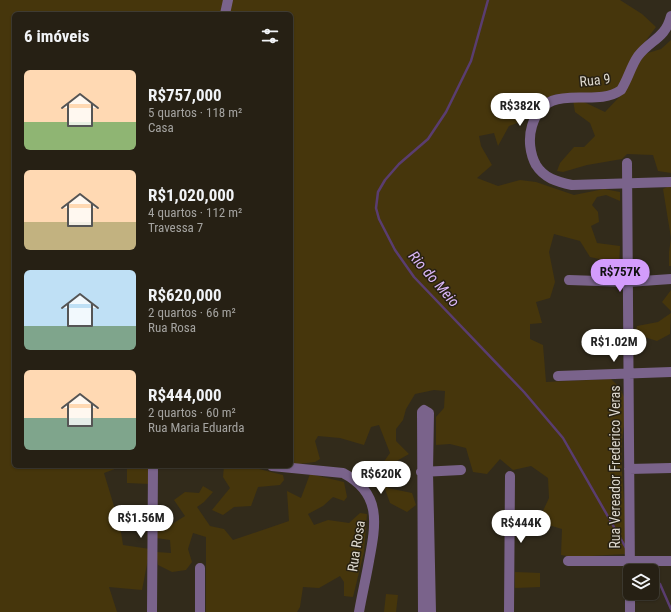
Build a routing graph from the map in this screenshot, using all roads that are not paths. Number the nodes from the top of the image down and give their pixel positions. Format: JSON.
{"nodes":[{"id":1,"x":228,"y":0,"type":"edge"},
{"id":2,"x":225,"y":12,"type":"edge"},
{"id":3,"x":671,"y":16,"type":"edge"},
{"id":4,"x":627,"y":163,"type":"dead end"},
{"id":5,"x":671,"y":182,"type":"edge"},
{"id":6,"x":627,"y":184,"type":"junction"},
{"id":7,"x":671,"y":279,"type":"edge"},
{"id":8,"x":569,"y":280,"type":"dead end"},
{"id":9,"x":628,"y":282,"type":"junction"},
{"id":10,"x":671,"y":372,"type":"edge"},
{"id":11,"x":629,"y":373,"type":"junction"},
{"id":12,"x":558,"y":376,"type":"dead end"},
{"id":13,"x":153,"y":468,"type":"edge"},
{"id":14,"x":293,"y":468,"type":"edge"},
{"id":15,"x":671,"y":468,"type":"edge"},
{"id":16,"x":629,"y":469,"type":"junction"},
{"id":17,"x":461,"y":470,"type":"dead end"},
{"id":18,"x":424,"y":472,"type":"junction"},
{"id":19,"x":510,"y":476,"type":"dead end"},
{"id":20,"x":426,"y":557,"type":"junction"},
{"id":21,"x":568,"y":561,"type":"dead end"},
{"id":22,"x":630,"y":561,"type":"junction"},
{"id":23,"x":671,"y":561,"type":"edge"},
{"id":24,"x":200,"y":568,"type":"dead end"},
{"id":25,"x":630,"y":600,"type":"edge"},
{"id":26,"x":152,"y":612,"type":"edge"},
{"id":27,"x":200,"y":612,"type":"edge"},
{"id":28,"x":359,"y":612,"type":"edge"},
{"id":29,"x":423,"y":612,"type":"edge"},
{"id":30,"x":431,"y":612,"type":"edge"},
{"id":31,"x":509,"y":612,"type":"edge"},
{"id":32,"x":630,"y":612,"type":"edge"}],
"edges":[{"from":1,"to":2,"type":"street"},
{"from":3,"to":6,"type":"street","name":"Rua 9"},
{"from":4,"to":6,"type":"street","name":"Rua Vereador Frederico Veras"},
{"from":5,"to":6,"type":"street","name":"Rua 9"},
{"from":6,"to":9,"type":"street","name":"Rua Vereador Frederico Veras"},
{"from":7,"to":9,"type":"street"},
{"from":8,"to":9,"type":"street"},
{"from":9,"to":11,"type":"street","name":"Rua Vereador Frederico Veras"},
{"from":10,"to":11,"type":"street"},
{"from":11,"to":12,"type":"street"},
{"from":11,"to":16,"type":"street","name":"Rua Vereador Frederico Veras"},
{"from":13,"to":26,"type":"street"},
{"from":14,"to":28,"type":"street","name":"Rua Rosa"},
{"from":15,"to":16,"type":"street"},
{"from":16,"to":22,"type":"street","name":"Rua Vereador Frederico Veras"},
{"from":17,"to":18,"type":"street"},
{"from":18,"to":18,"type":"street"},
{"from":18,"to":20,"type":"street"},
{"from":19,"to":31,"type":"street"},
{"from":20,"to":29,"type":"street"},
{"from":20,"to":30,"type":"street"},
{"from":21,"to":22,"type":"street"},
{"from":22,"to":23,"type":"street"},
{"from":24,"to":27,"type":"street"},
{"from":25,"to":32,"type":"street"}]}
